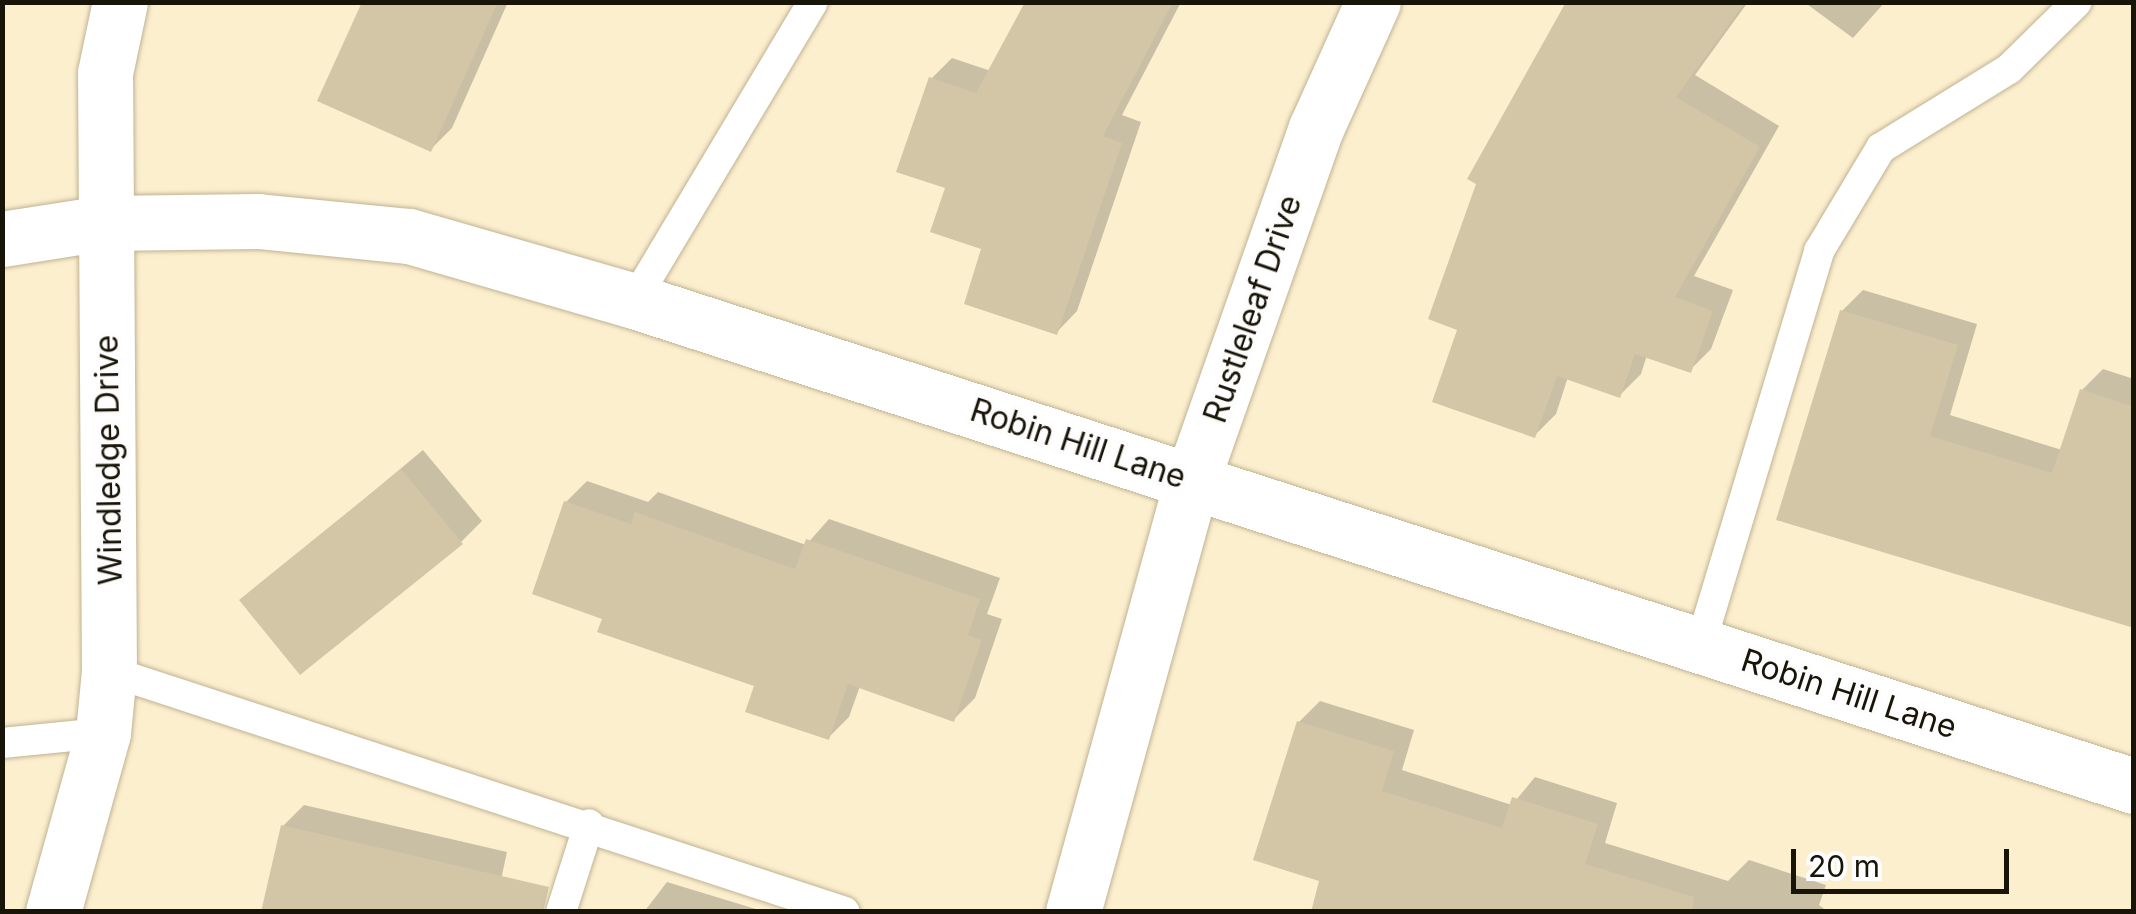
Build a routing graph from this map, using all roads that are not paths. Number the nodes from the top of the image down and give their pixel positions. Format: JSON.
{"nodes":[{"id":1,"x":120,"y":2,"type":"edge"},
{"id":2,"x":813,"y":2,"type":"edge"},
{"id":3,"x":1373,"y":2,"type":"edge"},
{"id":4,"x":2077,"y":2,"type":"edge"},
{"id":5,"x":102,"y":223,"type":"junction"},
{"id":6,"x":2,"y":239,"type":"edge"},
{"id":7,"x":634,"y":301,"type":"junction"},
{"id":8,"x":1192,"y":480,"type":"junction"},
{"id":9,"x":1700,"y":646,"type":"junction"},
{"id":10,"x":109,"y":672,"type":"junction"},
{"id":11,"x":104,"y":732,"type":"junction"},
{"id":12,"x":2,"y":743,"type":"edge"},
{"id":13,"x":2134,"y":786,"type":"edge"},
{"id":14,"x":590,"y":824,"type":"junction"},
{"id":15,"x":52,"y":912,"type":"edge"},
{"id":16,"x":561,"y":912,"type":"edge"},
{"id":17,"x":845,"y":912,"type":"edge"},
{"id":18,"x":1073,"y":912,"type":"edge"}],
"edges":[{"from":1,"to":5,"type":"street","name":"Windledge Drive"},
{"from":2,"to":7,"type":"lane"},
{"from":3,"to":8,"type":"street","name":"Rustleleaf Drive"},
{"from":4,"to":9,"type":"lane"},
{"from":5,"to":6,"type":"street","name":"Robin Hill Lane"},
{"from":5,"to":7,"type":"street","name":"Robin Hill Lane"},
{"from":5,"to":10,"type":"street","name":"Windledge Drive"},
{"from":7,"to":8,"type":"street","name":"Robin Hill Lane"},
{"from":8,"to":9,"type":"street","name":"Robin Hill Lane"},
{"from":8,"to":18,"type":"street","name":"Rustleleaf Drive"},
{"from":9,"to":13,"type":"street","name":"Robin Hill Lane"},
{"from":10,"to":11,"type":"street","name":"Windledge Drive"},
{"from":10,"to":14,"type":"lane"},
{"from":11,"to":12,"type":"lane"},
{"from":11,"to":15,"type":"street","name":"Windledge Drive"},
{"from":14,"to":16,"type":"lane"},
{"from":14,"to":17,"type":"lane"}]}
